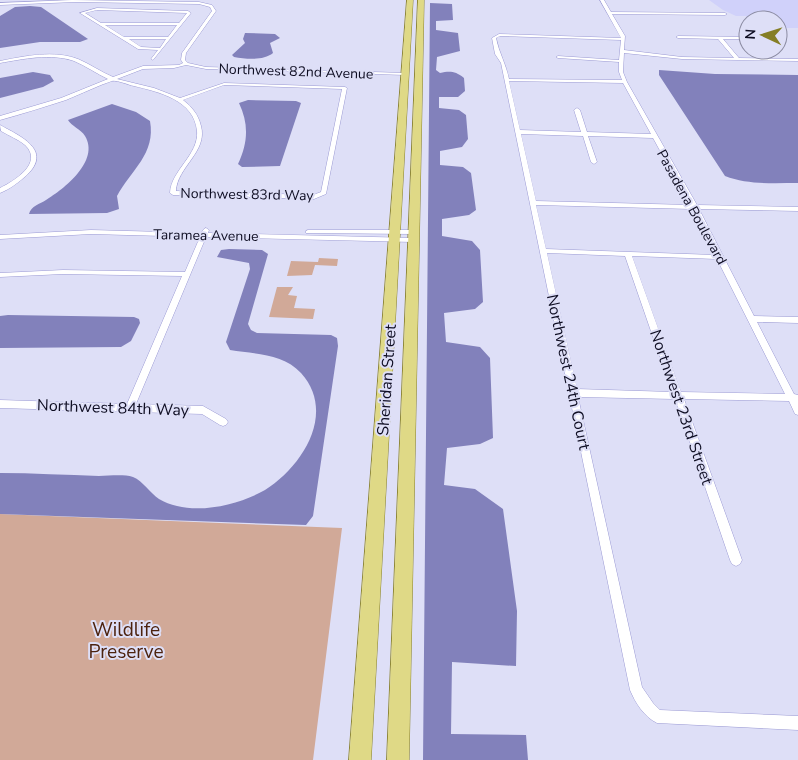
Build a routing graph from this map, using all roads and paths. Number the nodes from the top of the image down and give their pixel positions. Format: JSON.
{"nodes":[{"id":1,"x":410,"y":0,"type":"edge"},
{"id":2,"x":421,"y":0,"type":"edge"},
{"id":3,"x":602,"y":0,"type":"edge"},
{"id":4,"x":85,"y":1,"type":"edge"},
{"id":5,"x":0,"y":4,"type":"edge"},
{"id":6,"x":91,"y":5,"type":"edge"},
{"id":7,"x":610,"y":12,"type":"junction"},
{"id":8,"x":724,"y":14,"type":"dead end"},
{"id":9,"x":99,"y":24,"type":"junction"},
{"id":10,"x":180,"y":24,"type":"junction"},
{"id":11,"x":678,"y":37,"type":"dead end"},
{"id":12,"x":124,"y":38,"type":"junction"},
{"id":13,"x":170,"y":38,"type":"junction"},
{"id":14,"x":720,"y":38,"type":"junction"},
{"id":15,"x":738,"y":38,"type":"edge"},
{"id":16,"x":623,"y":39,"type":"junction"},
{"id":17,"x":161,"y":49,"type":"junction"},
{"id":18,"x":622,"y":51,"type":"junction"},
{"id":19,"x":558,"y":57,"type":"dead end"},
{"id":20,"x":153,"y":59,"type":"dead end"},
{"id":21,"x":738,"y":59,"type":"joint"},
{"id":22,"x":622,"y":61,"type":"junction"},
{"id":23,"x":0,"y":62,"type":"edge"},
{"id":24,"x":186,"y":64,"type":"junction"},
{"id":25,"x":406,"y":74,"type":"junction"},
{"id":26,"x":114,"y":80,"type":"junction"},
{"id":27,"x":507,"y":80,"type":"junction"},
{"id":28,"x":625,"y":82,"type":"junction"},
{"id":29,"x":345,"y":88,"type":"joint"},
{"id":30,"x":179,"y":100,"type":"junction"},
{"id":31,"x":576,"y":110,"type":"dead end"},
{"id":32,"x":0,"y":118,"type":"edge"},
{"id":33,"x":0,"y":126,"type":"edge"},
{"id":34,"x":518,"y":132,"type":"junction"},
{"id":35,"x":585,"y":134,"type":"junction"},
{"id":36,"x":654,"y":136,"type":"junction"},
{"id":37,"x":594,"y":162,"type":"dead end"},
{"id":38,"x":0,"y":190,"type":"edge"},
{"id":39,"x":322,"y":195,"type":"joint"},
{"id":40,"x":533,"y":203,"type":"junction"},
{"id":41,"x":694,"y":206,"type":"junction"},
{"id":42,"x":798,"y":209,"type":"edge"},
{"id":43,"x":0,"y":232,"type":"edge"},
{"id":44,"x":206,"y":232,"type":"junction"},
{"id":45,"x":395,"y":236,"type":"junction"},
{"id":46,"x":413,"y":236,"type":"junction"},
{"id":47,"x":0,"y":237,"type":"edge"},
{"id":48,"x":543,"y":251,"type":"junction"},
{"id":49,"x":628,"y":254,"type":"junction"},
{"id":50,"x":720,"y":257,"type":"junction"},
{"id":51,"x":187,"y":274,"type":"junction"},
{"id":52,"x":0,"y":275,"type":"edge"},
{"id":53,"x":752,"y":319,"type":"junction"},
{"id":54,"x":798,"y":320,"type":"edge"},
{"id":55,"x":574,"y":393,"type":"junction"},
{"id":56,"x":679,"y":395,"type":"junction"},
{"id":57,"x":795,"y":398,"type":"edge"},
{"id":58,"x":0,"y":404,"type":"edge"},
{"id":59,"x":130,"y":407,"type":"junction"},
{"id":60,"x":798,"y":411,"type":"edge"},
{"id":61,"x":223,"y":422,"type":"dead end"},
{"id":62,"x":736,"y":560,"type":"dead end"},
{"id":63,"x":798,"y":723,"type":"edge"},
{"id":64,"x":360,"y":760,"type":"edge"},
{"id":65,"x":398,"y":760,"type":"edge"}],
"edges":[{"from":1,"to":25,"type":"main road","name":"Sheridan Street"},
{"from":2,"to":46,"type":"main road","name":"Sheridan Street"},
{"from":3,"to":7,"type":"street"},
{"from":4,"to":5,"type":"street"},
{"from":4,"to":6,"type":"street"},
{"from":4,"to":6,"type":"street"},
{"from":6,"to":9,"type":"street"},
{"from":6,"to":10,"type":"street"},
{"from":6,"to":24,"type":"street"},
{"from":7,"to":8,"type":"street"},
{"from":7,"to":16,"type":"street"},
{"from":9,"to":10,"type":"street"},
{"from":9,"to":12,"type":"street"},
{"from":10,"to":13,"type":"street"},
{"from":11,"to":14,"type":"street"},
{"from":12,"to":13,"type":"street"},
{"from":12,"to":17,"type":"street"},
{"from":13,"to":17,"type":"street"},
{"from":14,"to":15,"type":"street"},
{"from":14,"to":21,"type":"street"},
{"from":16,"to":18,"type":"street","name":"Pasadena Boulevard"},
{"from":16,"to":27,"type":"street","name":"Northwest 24th Court"},
{"from":17,"to":20,"type":"street"},
{"from":18,"to":21,"type":"street"},
{"from":18,"to":22,"type":"street","name":"Pasadena Boulevard"},
{"from":19,"to":22,"type":"street"},
{"from":22,"to":28,"type":"street","name":"Pasadena Boulevard"},
{"from":23,"to":26,"type":"street"},
{"from":24,"to":25,"type":"street","name":"Northwest 82nd Avenue"},
{"from":24,"to":26,"type":"street","name":"Northwest 82nd Avenue"},
{"from":25,"to":45,"type":"main road","name":"Sheridan Street"},
{"from":26,"to":30,"type":"street"},
{"from":26,"to":32,"type":"street"},
{"from":27,"to":28,"type":"street"},
{"from":27,"to":34,"type":"street","name":"Northwest 24th Court"},
{"from":28,"to":36,"type":"street","name":"Pasadena Boulevard"},
{"from":29,"to":30,"type":"street"},
{"from":29,"to":39,"type":"street"},
{"from":30,"to":39,"type":"street","name":"Northwest 83rd Way"},
{"from":31,"to":35,"type":"street"},
{"from":33,"to":38,"type":"street"},
{"from":34,"to":35,"type":"street"},
{"from":34,"to":40,"type":"street","name":"Northwest 24th Court"},
{"from":35,"to":36,"type":"street"},
{"from":35,"to":37,"type":"street"},
{"from":36,"to":41,"type":"street","name":"Pasadena Boulevard"},
{"from":40,"to":41,"type":"street"},
{"from":40,"to":48,"type":"street","name":"Northwest 24th Court"},
{"from":41,"to":42,"type":"street"},
{"from":41,"to":50,"type":"street","name":"Pasadena Boulevard"},
{"from":43,"to":44,"type":"street","name":"Taramea Avenue"},
{"from":44,"to":45,"type":"street","name":"Taramea Avenue"},
{"from":44,"to":45,"type":"street","name":"Taramea Avenue"},
{"from":44,"to":47,"type":"street","name":"Taramea Avenue"},
{"from":44,"to":51,"type":"street"},
{"from":45,"to":46,"type":"street","name":"Taramea Avenue"},
{"from":45,"to":64,"type":"main road","name":"Sheridan Street"},
{"from":46,"to":65,"type":"main road","name":"Sheridan Street"},
{"from":48,"to":49,"type":"street"},
{"from":48,"to":55,"type":"street","name":"Northwest 24th Court"},
{"from":49,"to":50,"type":"street"},
{"from":49,"to":56,"type":"street","name":"Northwest 23rd Street"},
{"from":50,"to":53,"type":"street","name":"Pasadena Boulevard"},
{"from":51,"to":52,"type":"street"},
{"from":51,"to":59,"type":"street"},
{"from":53,"to":54,"type":"street"},
{"from":53,"to":57,"type":"street","name":"Pasadena Boulevard"},
{"from":55,"to":56,"type":"street"},
{"from":55,"to":63,"type":"street","name":"Northwest 24th Court"},
{"from":56,"to":57,"type":"street"},
{"from":56,"to":62,"type":"street","name":"Northwest 23rd Street"},
{"from":57,"to":60,"type":"street","name":"Pasadena Boulevard"},
{"from":58,"to":59,"type":"street","name":"Northwest 84th Way"},
{"from":59,"to":61,"type":"street","name":"Northwest 84th Way"}]}
